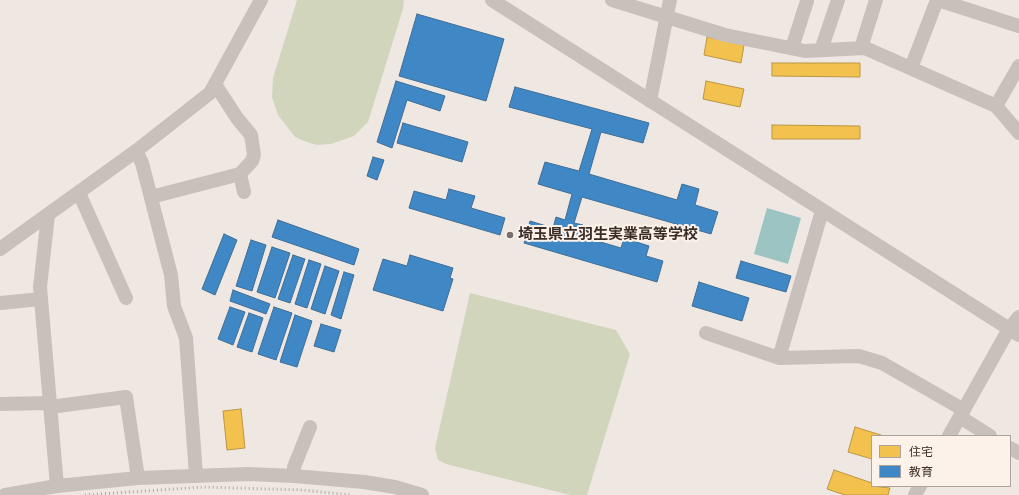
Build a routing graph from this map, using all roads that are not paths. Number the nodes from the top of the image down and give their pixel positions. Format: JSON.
{"nodes":[{"id":1,"x":261,"y":0,"type":"edge"},
{"id":2,"x":492,"y":0,"type":"edge"},
{"id":3,"x":670,"y":0,"type":"edge"},
{"id":4,"x":838,"y":0,"type":"edge"},
{"id":5,"x":876,"y":0,"type":"edge"},
{"id":6,"x":938,"y":0,"type":"edge"},
{"id":7,"x":621,"y":1,"type":"edge"},
{"id":8,"x":807,"y":1,"type":"edge"},
{"id":9,"x":666,"y":16,"type":"junction"},
{"id":10,"x":1019,"y":26,"type":"edge"},
{"id":11,"x":792,"y":48,"type":"junction"},
{"id":12,"x":861,"y":48,"type":"junction"},
{"id":13,"x":821,"y":50,"type":"junction"},
{"id":14,"x":1019,"y":66,"type":"edge"},
{"id":15,"x":911,"y":68,"type":"junction"},
{"id":16,"x":215,"y":84,"type":"junction"},
{"id":17,"x":650,"y":101,"type":"junction"},
{"id":18,"x":996,"y":106,"type":"junction"},
{"id":19,"x":1019,"y":133,"type":"edge"},
{"id":20,"x":136,"y":151,"type":"junction"},
{"id":21,"x":240,"y":174,"type":"junction"},
{"id":22,"x":244,"y":192,"type":"dead end"},
{"id":23,"x":79,"y":193,"type":"junction"},
{"id":24,"x":151,"y":197,"type":"junction"},
{"id":25,"x":822,"y":211,"type":"junction"},
{"id":26,"x":48,"y":215,"type":"junction"},
{"id":27,"x":0,"y":249,"type":"edge"},
{"id":28,"x":126,"y":298,"type":"dead end"},
{"id":29,"x":41,"y":299,"type":"junction"},
{"id":30,"x":0,"y":303,"type":"edge"},
{"id":31,"x":1019,"y":317,"type":"edge"},
{"id":32,"x":1014,"y":332,"type":"edge"},
{"id":33,"x":706,"y":333,"type":"dead end"},
{"id":34,"x":779,"y":358,"type":"junction"},
{"id":35,"x":0,"y":404,"type":"edge"},
{"id":36,"x":50,"y":405,"type":"junction"},
{"id":37,"x":962,"y":414,"type":"junction"},
{"id":38,"x":310,"y":428,"type":"dead end"},
{"id":39,"x":950,"y":435,"type":"edge"},
{"id":40,"x":989,"y":435,"type":"edge"},
{"id":41,"x":196,"y":475,"type":"junction"},
{"id":42,"x":294,"y":476,"type":"junction"},
{"id":43,"x":138,"y":478,"type":"junction"},
{"id":44,"x":57,"y":486,"type":"junction"},
{"id":45,"x":5,"y":495,"type":"edge"},
{"id":46,"x":422,"y":495,"type":"edge"}],
"edges":[{"from":1,"to":16,"type":"street"},
{"from":2,"to":17,"type":"street"},
{"from":3,"to":9,"type":"street"},
{"from":4,"to":13,"type":"street"},
{"from":5,"to":12,"type":"street"},
{"from":6,"to":10,"type":"street"},
{"from":6,"to":15,"type":"street"},
{"from":7,"to":9,"type":"street"},
{"from":8,"to":11,"type":"street"},
{"from":9,"to":11,"type":"street"},
{"from":9,"to":17,"type":"street"},
{"from":11,"to":13,"type":"street"},
{"from":12,"to":13,"type":"street"},
{"from":12,"to":15,"type":"street"},
{"from":14,"to":18,"type":"street"},
{"from":15,"to":18,"type":"street"},
{"from":16,"to":20,"type":"street"},
{"from":16,"to":21,"type":"street"},
{"from":17,"to":25,"type":"street"},
{"from":18,"to":19,"type":"street"},
{"from":20,"to":23,"type":"street"},
{"from":20,"to":24,"type":"street"},
{"from":21,"to":22,"type":"street"},
{"from":21,"to":24,"type":"street"},
{"from":23,"to":26,"type":"street"},
{"from":23,"to":28,"type":"street"},
{"from":24,"to":41,"type":"street"},
{"from":25,"to":32,"type":"street"},
{"from":25,"to":34,"type":"street"},
{"from":26,"to":27,"type":"street"},
{"from":26,"to":29,"type":"street"},
{"from":29,"to":30,"type":"street"},
{"from":29,"to":36,"type":"street"},
{"from":31,"to":32,"type":"street"},
{"from":32,"to":37,"type":"street"},
{"from":33,"to":34,"type":"street"},
{"from":34,"to":37,"type":"street"},
{"from":35,"to":36,"type":"street"},
{"from":36,"to":43,"type":"street"},
{"from":36,"to":44,"type":"street"},
{"from":37,"to":39,"type":"street"},
{"from":37,"to":40,"type":"street"},
{"from":38,"to":42,"type":"street"},
{"from":41,"to":42,"type":"street"},
{"from":41,"to":43,"type":"street"},
{"from":42,"to":46,"type":"street"},
{"from":43,"to":44,"type":"street"},
{"from":44,"to":45,"type":"street"}]}
